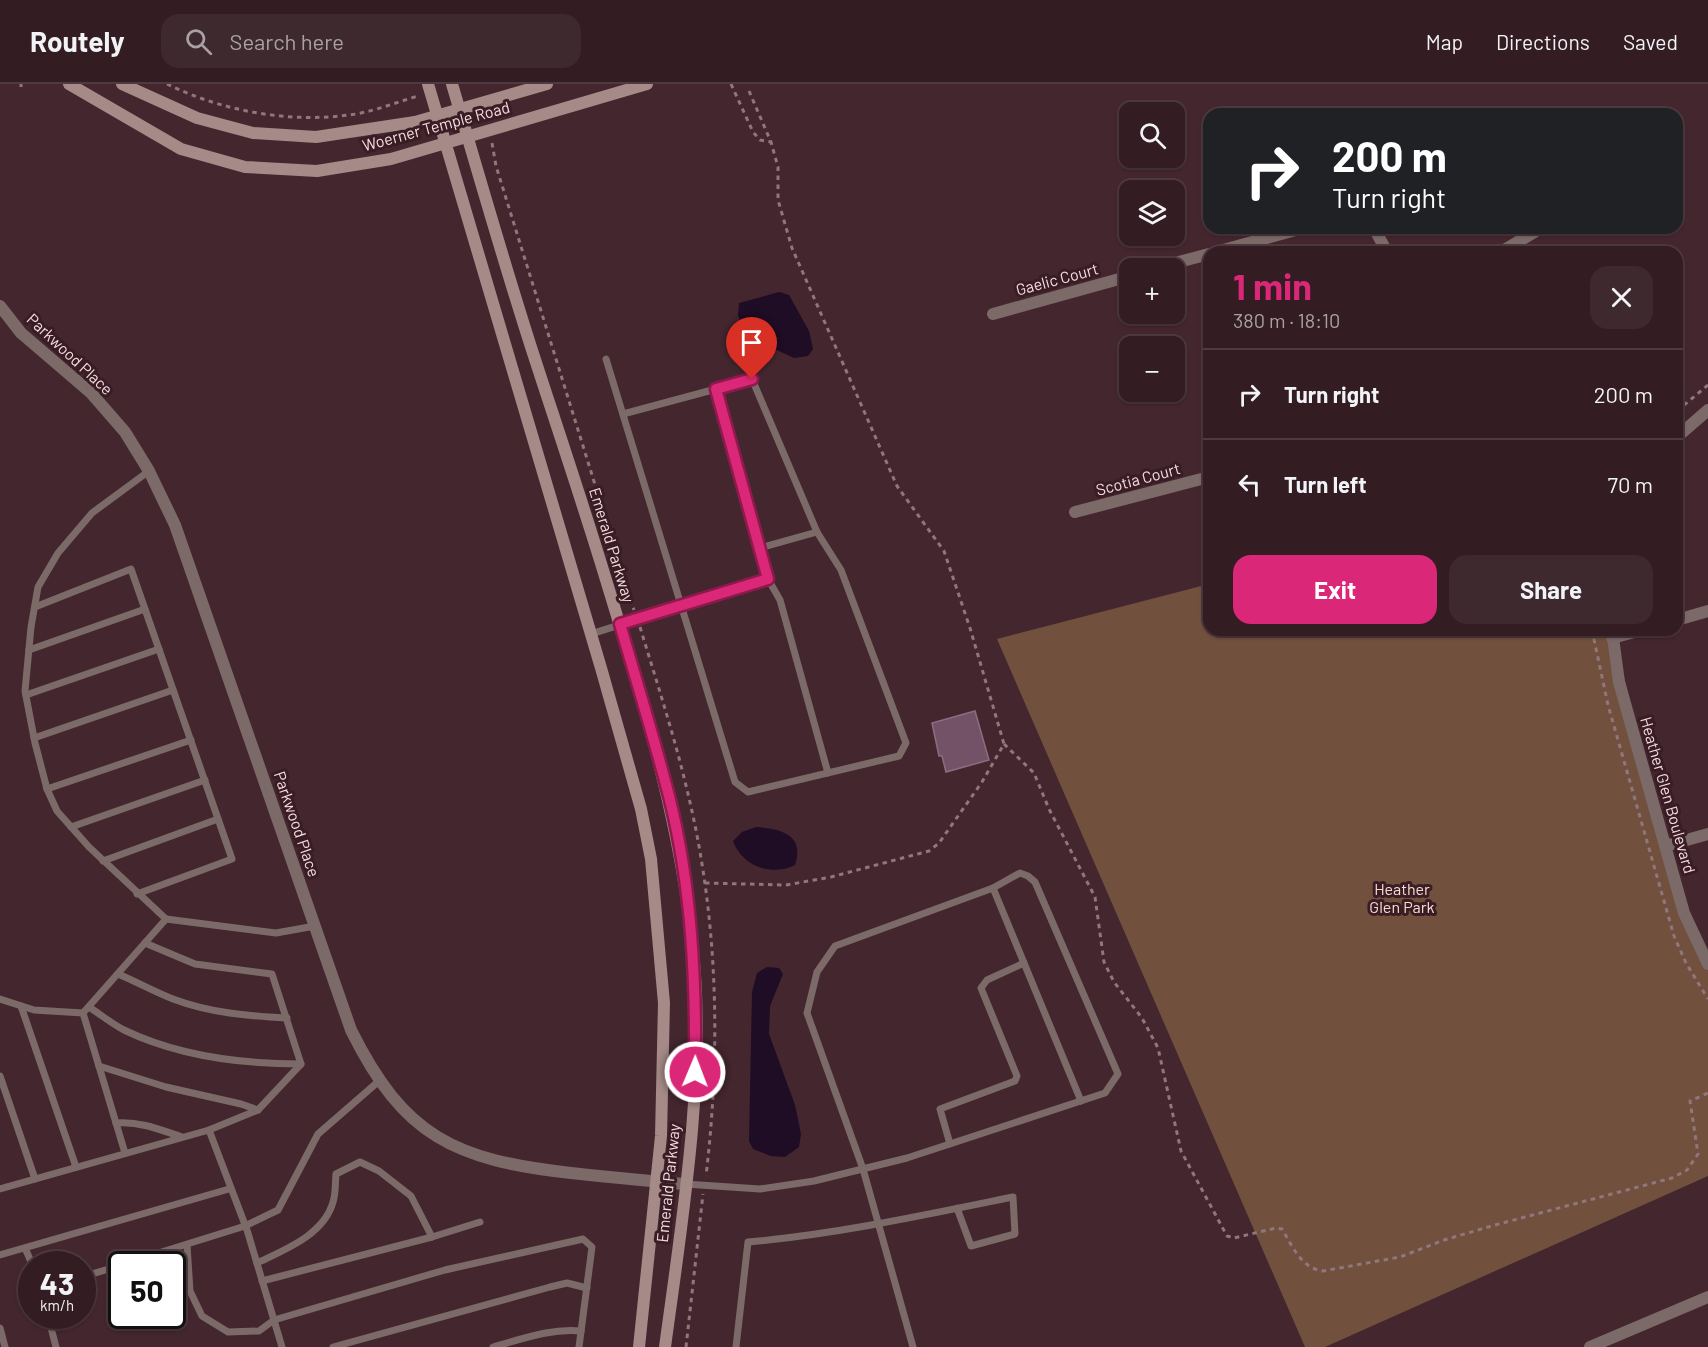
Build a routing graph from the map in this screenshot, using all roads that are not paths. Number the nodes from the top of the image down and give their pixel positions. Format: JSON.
{"nodes":[{"id":1,"x":69,"y":84,"type":"edge"},
{"id":2,"x":122,"y":84,"type":"edge"},
{"id":3,"x":428,"y":84,"type":"edge"},
{"id":4,"x":452,"y":84,"type":"edge"},
{"id":5,"x":547,"y":84,"type":"edge"},
{"id":6,"x":647,"y":84,"type":"edge"},
{"id":7,"x":460,"y":109,"type":"junction"},
{"id":8,"x":437,"y":115,"type":"junction"},
{"id":9,"x":468,"y":136,"type":"junction"},
{"id":10,"x":445,"y":143,"type":"junction"},
{"id":11,"x":1281,"y":234,"type":"edge"},
{"id":12,"x":1531,"y":234,"type":"edge"},
{"id":13,"x":1238,"y":246,"type":"edge"},
{"id":14,"x":1511,"y":246,"type":"edge"},
{"id":15,"x":1203,"y":256,"type":"edge"},
{"id":16,"x":1185,"y":260,"type":"edge"},
{"id":17,"x":1119,"y":279,"type":"edge"},
{"id":18,"x":0,"y":306,"type":"edge"},
{"id":19,"x":993,"y":314,"type":"dead end"},
{"id":20,"x":606,"y":359,"type":"dead end"},
{"id":21,"x":716,"y":389,"type":"junction"},
{"id":22,"x":1708,"y":410,"type":"edge"},
{"id":23,"x":623,"y":414,"type":"junction"},
{"id":24,"x":1683,"y":432,"type":"edge"},
{"id":25,"x":149,"y":471,"type":"junction"},
{"id":26,"x":1203,"y":479,"type":"edge"},
{"id":27,"x":1075,"y":512,"type":"dead end"},
{"id":28,"x":817,"y":532,"type":"junction"},
{"id":29,"x":760,"y":548,"type":"junction"},
{"id":30,"x":768,"y":579,"type":"junction"},
{"id":31,"x":681,"y":605,"type":"junction"},
{"id":32,"x":35,"y":608,"type":"junction"},
{"id":33,"x":145,"y":609,"type":"junction"},
{"id":34,"x":1708,"y":612,"type":"edge"},
{"id":35,"x":1683,"y":618,"type":"edge"},
{"id":36,"x":620,"y":624,"type":"junction"},
{"id":37,"x":591,"y":634,"type":"junction"},
{"id":38,"x":1612,"y":636,"type":"edge"},
{"id":39,"x":29,"y":650,"type":"junction"},
{"id":40,"x":159,"y":650,"type":"junction"},
{"id":41,"x":173,"y":690,"type":"junction"},
{"id":42,"x":26,"y":695,"type":"junction"},
{"id":43,"x":34,"y":738,"type":"junction"},
{"id":44,"x":191,"y":740,"type":"junction"},
{"id":45,"x":828,"y":773,"type":"junction"},
{"id":46,"x":205,"y":780,"type":"junction"},
{"id":47,"x":47,"y":789,"type":"junction"},
{"id":48,"x":218,"y":819,"type":"junction"},
{"id":49,"x":71,"y":827,"type":"junction"},
{"id":50,"x":1708,"y":834,"type":"edge"},
{"id":51,"x":1665,"y":846,"type":"junction"},
{"id":52,"x":103,"y":861,"type":"junction"},
{"id":53,"x":993,"y":888,"type":"junction"},
{"id":54,"x":137,"y":894,"type":"junction"},
{"id":55,"x":166,"y":919,"type":"junction"},
{"id":56,"x":315,"y":927,"type":"junction"},
{"id":57,"x":145,"y":943,"type":"junction"},
{"id":58,"x":1024,"y":963,"type":"junction"},
{"id":59,"x":1708,"y":964,"type":"edge"},
{"id":60,"x":118,"y":974,"type":"junction"},
{"id":61,"x":0,"y":999,"type":"edge"},
{"id":62,"x":21,"y":1006,"type":"junction"},
{"id":63,"x":89,"y":1007,"type":"junction"},
{"id":64,"x":83,"y":1014,"type":"junction"},
{"id":65,"x":287,"y":1018,"type":"junction"},
{"id":66,"x":301,"y":1064,"type":"junction"},
{"id":67,"x":99,"y":1066,"type":"junction"},
{"id":68,"x":0,"y":1076,"type":"edge"},
{"id":69,"x":379,"y":1081,"type":"junction"},
{"id":70,"x":1081,"y":1101,"type":"junction"},
{"id":71,"x":258,"y":1110,"type":"junction"},
{"id":72,"x":116,"y":1123,"type":"junction"},
{"id":73,"x":209,"y":1130,"type":"junction"},
{"id":74,"x":182,"y":1137,"type":"junction"},
{"id":75,"x":950,"y":1144,"type":"junction"},
{"id":76,"x":125,"y":1153,"type":"junction"},
{"id":77,"x":76,"y":1167,"type":"junction"},
{"id":78,"x":863,"y":1169,"type":"junction"},
{"id":79,"x":35,"y":1179,"type":"junction"},
{"id":80,"x":657,"y":1182,"type":"junction"},
{"id":81,"x":685,"y":1184,"type":"junction"},
{"id":82,"x":0,"y":1189,"type":"edge"},
{"id":83,"x":230,"y":1189,"type":"junction"},
{"id":84,"x":957,"y":1208,"type":"junction"},
{"id":85,"x":480,"y":1222,"type":"dead end"},
{"id":86,"x":877,"y":1223,"type":"junction"},
{"id":87,"x":245,"y":1226,"type":"junction"},
{"id":88,"x":432,"y":1238,"type":"junction"},
{"id":89,"x":187,"y":1245,"type":"junction"},
{"id":90,"x":25,"y":1248,"type":"junction"},
{"id":91,"x":26,"y":1251,"type":"edge"},
{"id":92,"x":168,"y":1251,"type":"edge"},
{"id":93,"x":0,"y":1255,"type":"edge"},
{"id":94,"x":257,"y":1263,"type":"junction"},
{"id":95,"x":262,"y":1281,"type":"junction"},
{"id":96,"x":587,"y":1288,"type":"junction"},
{"id":97,"x":1708,"y":1297,"type":"edge"},
{"id":98,"x":274,"y":1320,"type":"junction"},
{"id":99,"x":0,"y":1328,"type":"edge"},
{"id":100,"x":51,"y":1329,"type":"edge"},
{"id":101,"x":581,"y":1331,"type":"junction"},
{"id":102,"x":5,"y":1347,"type":"edge"},
{"id":103,"x":56,"y":1347,"type":"edge"},
{"id":104,"x":282,"y":1347,"type":"edge"},
{"id":105,"x":333,"y":1347,"type":"edge"},
{"id":106,"x":493,"y":1347,"type":"edge"},
{"id":107,"x":579,"y":1347,"type":"edge"},
{"id":108,"x":639,"y":1347,"type":"edge"},
{"id":109,"x":665,"y":1347,"type":"edge"},
{"id":110,"x":736,"y":1347,"type":"edge"},
{"id":111,"x":913,"y":1347,"type":"edge"},
{"id":112,"x":1590,"y":1347,"type":"edge"}],
"edges":[{"from":1,"to":10,"type":"main road","name":"Woerner Temple Road"},
{"from":2,"to":8,"type":"main road","name":"Woerner Temple Road"},
{"from":3,"to":8,"type":"main road","name":"Emerald Parkway"},
{"from":4,"to":7,"type":"main road","name":"Emerald Parkway"},
{"from":5,"to":7,"type":"main road","name":"Woerner Temple Road"},
{"from":6,"to":9,"type":"main road","name":"Woerner Temple Road"},
{"from":7,"to":8,"type":"main road","name":"Woerner Temple Road"},
{"from":7,"to":9,"type":"main road","name":"Emerald Parkway"},
{"from":8,"to":10,"type":"main road","name":"Emerald Parkway"},
{"from":9,"to":10,"type":"main road","name":"Woerner Temple Road"},
{"from":9,"to":36,"type":"main road","name":"Emerald Parkway"},
{"from":10,"to":37,"type":"main road","name":"Emerald Parkway"},
{"from":11,"to":13,"type":"street"},
{"from":12,"to":14,"type":"street"},
{"from":15,"to":16,"type":"street"},
{"from":17,"to":19,"type":"street","name":"Gaelic Court"},
{"from":18,"to":25,"type":"street","name":"Parkwood Place"},
{"from":20,"to":23,"type":"lane"},
{"from":21,"to":23,"type":"lane"},
{"from":21,"to":28,"type":"lane"},
{"from":21,"to":29,"type":"lane"},
{"from":22,"to":24,"type":"street"},
{"from":23,"to":31,"type":"lane"},
{"from":25,"to":32,"type":"lane"},
{"from":25,"to":56,"type":"street","name":"Parkwood Place"},
{"from":26,"to":27,"type":"street","name":"Scotia Court"},
{"from":28,"to":29,"type":"lane"},
{"from":28,"to":45,"type":"lane"},
{"from":29,"to":30,"type":"lane"},
{"from":30,"to":31,"type":"lane"},
{"from":30,"to":45,"type":"lane"},
{"from":31,"to":36,"type":"lane"},
{"from":31,"to":45,"type":"lane"},
{"from":32,"to":33,"type":"lane"},
{"from":32,"to":39,"type":"lane"},
{"from":33,"to":39,"type":"lane"},
{"from":33,"to":40,"type":"lane"},
{"from":34,"to":35,"type":"street"},
{"from":36,"to":37,"type":"lane"},
{"from":36,"to":81,"type":"main road","name":"Emerald Parkway"},
{"from":37,"to":80,"type":"main road","name":"Emerald Parkway"},
{"from":38,"to":51,"type":"street","name":"Heather Glen Boulevard"},
{"from":39,"to":42,"type":"lane"},
{"from":40,"to":41,"type":"lane"},
{"from":40,"to":42,"type":"lane"},
{"from":41,"to":43,"type":"lane"},
{"from":41,"to":44,"type":"lane"},
{"from":42,"to":43,"type":"lane"},
{"from":43,"to":47,"type":"lane"},
{"from":44,"to":46,"type":"lane"},
{"from":44,"to":47,"type":"lane"},
{"from":46,"to":48,"type":"lane"},
{"from":46,"to":49,"type":"lane"},
{"from":47,"to":49,"type":"lane"},
{"from":48,"to":52,"type":"lane"},
{"from":48,"to":54,"type":"lane"},
{"from":49,"to":52,"type":"lane"},
{"from":50,"to":51,"type":"street"},
{"from":51,"to":59,"type":"street","name":"Heather Glen Boulevard"},
{"from":52,"to":54,"type":"lane"},
{"from":53,"to":58,"type":"lane"},
{"from":53,"to":70,"type":"lane"},
{"from":53,"to":78,"type":"lane"},
{"from":54,"to":55,"type":"lane"},
{"from":55,"to":56,"type":"lane"},
{"from":55,"to":57,"type":"lane"},
{"from":56,"to":69,"type":"street","name":"Parkwood Place"},
{"from":57,"to":60,"type":"lane"},
{"from":57,"to":65,"type":"lane"},
{"from":58,"to":70,"type":"lane"},
{"from":58,"to":75,"type":"lane"},
{"from":60,"to":63,"type":"lane"},
{"from":60,"to":65,"type":"lane"},
{"from":61,"to":62,"type":"lane"},
{"from":62,"to":64,"type":"lane"},
{"from":62,"to":77,"type":"lane"},
{"from":63,"to":64,"type":"lane"},
{"from":63,"to":66,"type":"lane"},
{"from":64,"to":67,"type":"lane"},
{"from":65,"to":66,"type":"lane"},
{"from":66,"to":71,"type":"lane"},
{"from":67,"to":71,"type":"lane"},
{"from":67,"to":72,"type":"lane"},
{"from":68,"to":79,"type":"lane"},
{"from":69,"to":80,"type":"street","name":"Parkwood Place"},
{"from":69,"to":87,"type":"lane"},
{"from":70,"to":75,"type":"lane"},
{"from":71,"to":73,"type":"lane"},
{"from":72,"to":74,"type":"lane"},
{"from":72,"to":76,"type":"lane"},
{"from":73,"to":74,"type":"lane"},
{"from":73,"to":83,"type":"lane"},
{"from":74,"to":76,"type":"lane"},
{"from":75,"to":78,"type":"lane"},
{"from":76,"to":77,"type":"lane"},
{"from":77,"to":79,"type":"lane"},
{"from":78,"to":81,"type":"lane"},
{"from":78,"to":86,"type":"lane"},
{"from":79,"to":82,"type":"lane"},
{"from":80,"to":81,"type":"street","name":"Parkwood Place"},
{"from":80,"to":108,"type":"main road","name":"Emerald Parkway"},
{"from":81,"to":109,"type":"main road","name":"Emerald Parkway"},
{"from":83,"to":87,"type":"lane"},
{"from":83,"to":90,"type":"lane"},
{"from":84,"to":84,"type":"lane"},
{"from":84,"to":86,"type":"lane"},
{"from":85,"to":88,"type":"lane"},
{"from":86,"to":110,"type":"lane"},
{"from":86,"to":111,"type":"lane"},
{"from":87,"to":89,"type":"lane"},
{"from":87,"to":94,"type":"lane"},
{"from":88,"to":94,"type":"lane"},
{"from":88,"to":95,"type":"lane"},
{"from":89,"to":92,"type":"lane"},
{"from":89,"to":98,"type":"lane"},
{"from":90,"to":91,"type":"lane"},
{"from":90,"to":93,"type":"lane"},
{"from":94,"to":95,"type":"lane"},
{"from":95,"to":98,"type":"lane"},
{"from":96,"to":98,"type":"lane"},
{"from":96,"to":101,"type":"lane"},
{"from":96,"to":105,"type":"lane"},
{"from":97,"to":112,"type":"street"},
{"from":98,"to":104,"type":"lane"},
{"from":99,"to":102,"type":"lane"},
{"from":100,"to":103,"type":"lane"},
{"from":101,"to":106,"type":"lane"},
{"from":101,"to":107,"type":"lane"}]}
